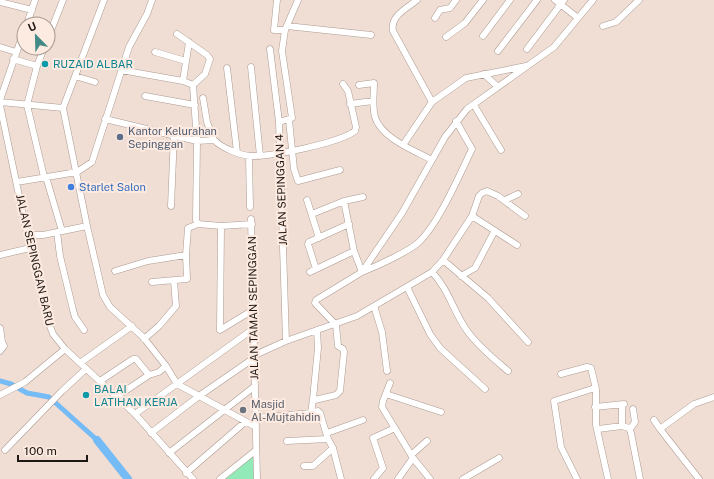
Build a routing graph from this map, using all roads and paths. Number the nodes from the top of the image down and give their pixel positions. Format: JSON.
{"nodes":[{"id":1,"x":35,"y":0,"type":"edge"},
{"id":2,"x":63,"y":0,"type":"edge"},
{"id":3,"x":104,"y":0,"type":"edge"},
{"id":4,"x":152,"y":0,"type":"edge"},
{"id":5,"x":277,"y":0,"type":"edge"},
{"id":6,"x":417,"y":0,"type":"edge"},
{"id":7,"x":456,"y":0,"type":"edge"},
{"id":8,"x":483,"y":0,"type":"edge"},
{"id":9,"x":510,"y":0,"type":"edge"},
{"id":10,"x":537,"y":0,"type":"edge"},
{"id":11,"x":555,"y":0,"type":"edge"},
{"id":12,"x":593,"y":0,"type":"edge"},
{"id":13,"x":639,"y":0,"type":"edge"},
{"id":14,"x":296,"y":1,"type":"edge"},
{"id":15,"x":0,"y":2,"type":"edge"},
{"id":16,"x":562,"y":2,"type":"edge"},
{"id":17,"x":32,"y":10,"type":"junction"},
{"id":18,"x":30,"y":16,"type":"edge"},
{"id":19,"x":56,"y":18,"type":"edge"},
{"id":20,"x":435,"y":18,"type":"dead end"},
{"id":21,"x":578,"y":18,"type":"junction"},
{"id":22,"x":603,"y":26,"type":"dead end"},
{"id":23,"x":286,"y":28,"type":"junction"},
{"id":24,"x":176,"y":34,"type":"dead end"},
{"id":25,"x":371,"y":35,"type":"dead end"},
{"id":26,"x":482,"y":36,"type":"dead end"},
{"id":27,"x":446,"y":37,"type":"dead end"},
{"id":28,"x":189,"y":42,"type":"junction"},
{"id":29,"x":0,"y":47,"type":"edge"},
{"id":30,"x":527,"y":49,"type":"dead end"},
{"id":31,"x":270,"y":50,"type":"dead end"},
{"id":32,"x":498,"y":51,"type":"dead end"},
{"id":33,"x":16,"y":52,"type":"joint"},
{"id":34,"x":155,"y":52,"type":"dead end"},
{"id":35,"x":41,"y":56,"type":"edge"},
{"id":36,"x":13,"y":59,"type":"junction"},
{"id":37,"x":186,"y":61,"type":"junction"},
{"id":38,"x":37,"y":66,"type":"junction"},
{"id":39,"x":528,"y":66,"type":"junction"},
{"id":40,"x":251,"y":67,"type":"dead end"},
{"id":41,"x":227,"y":68,"type":"dead end"},
{"id":42,"x":121,"y":70,"type":"junction"},
{"id":43,"x":484,"y":74,"type":"junction"},
{"id":44,"x":75,"y":76,"type":"junction"},
{"id":45,"x":183,"y":81,"type":"junction"},
{"id":46,"x":95,"y":82,"type":"dead end"},
{"id":47,"x":344,"y":84,"type":"dead end"},
{"id":48,"x":193,"y":85,"type":"junction"},
{"id":49,"x":359,"y":85,"type":"dead end"},
{"id":50,"x":498,"y":87,"type":"junction"},
{"id":51,"x":145,"y":96,"type":"dead end"},
{"id":52,"x":203,"y":98,"type":"dead end"},
{"id":53,"x":0,"y":99,"type":"edge"},
{"id":54,"x":373,"y":101,"type":"junction"},
{"id":55,"x":432,"y":102,"type":"junction"},
{"id":56,"x":350,"y":104,"type":"junction"},
{"id":57,"x":27,"y":105,"type":"junction"},
{"id":58,"x":195,"y":105,"type":"junction"},
{"id":59,"x":474,"y":105,"type":"junction"},
{"id":60,"x":63,"y":108,"type":"junction"},
{"id":61,"x":105,"y":119,"type":"junction"},
{"id":62,"x":289,"y":120,"type":"junction"},
{"id":63,"x":456,"y":121,"type":"junction"},
{"id":64,"x":279,"y":122,"type":"junction"},
{"id":65,"x":174,"y":134,"type":"junction"},
{"id":66,"x":213,"y":140,"type":"junction"},
{"id":67,"x":200,"y":141,"type":"junction"},
{"id":68,"x":403,"y":145,"type":"junction"},
{"id":69,"x":501,"y":150,"type":"dead end"},
{"id":70,"x":292,"y":151,"type":"junction"},
{"id":71,"x":237,"y":152,"type":"junction"},
{"id":72,"x":280,"y":153,"type":"junction"},
{"id":73,"x":248,"y":156,"type":"junction"},
{"id":74,"x":260,"y":156,"type":"junction"},
{"id":75,"x":432,"y":160,"type":"junction"},
{"id":76,"x":340,"y":170,"type":"dead end"},
{"id":77,"x":77,"y":172,"type":"junction"},
{"id":78,"x":45,"y":177,"type":"junction"},
{"id":79,"x":17,"y":182,"type":"junction"},
{"id":80,"x":518,"y":194,"type":"dead end"},
{"id":81,"x":363,"y":197,"type":"dead end"},
{"id":82,"x":307,"y":200,"type":"dead end"},
{"id":83,"x":505,"y":200,"type":"junction"},
{"id":84,"x":344,"y":201,"type":"junction"},
{"id":85,"x":171,"y":206,"type":"dead end"},
{"id":86,"x":250,"y":207,"type":"dead end"},
{"id":87,"x":312,"y":214,"type":"junction"},
{"id":88,"x":472,"y":216,"type":"junction"},
{"id":89,"x":525,"y":216,"type":"dead end"},
{"id":90,"x":198,"y":224,"type":"junction"},
{"id":91,"x":349,"y":224,"type":"junction"},
{"id":92,"x":87,"y":226,"type":"junction"},
{"id":93,"x":221,"y":226,"type":"junction"},
{"id":94,"x":60,"y":232,"type":"junction"},
{"id":95,"x":494,"y":232,"type":"junction"},
{"id":96,"x":28,"y":235,"type":"junction"},
{"id":97,"x":319,"y":238,"type":"junction"},
{"id":98,"x":517,"y":245,"type":"dead end"},
{"id":99,"x":30,"y":248,"type":"junction"},
{"id":100,"x":354,"y":250,"type":"junction"},
{"id":101,"x":0,"y":255,"type":"edge"},
{"id":102,"x":186,"y":255,"type":"junction"},
{"id":103,"x":443,"y":260,"type":"junction"},
{"id":104,"x":316,"y":269,"type":"junction"},
{"id":105,"x":115,"y":271,"type":"dead end"},
{"id":106,"x":310,"y":272,"type":"dead end"},
{"id":107,"x":362,"y":272,"type":"junction"},
{"id":108,"x":432,"y":272,"type":"junction"},
{"id":109,"x":461,"y":276,"type":"junction"},
{"id":110,"x":174,"y":281,"type":"junction"},
{"id":111,"x":152,"y":282,"type":"dead end"},
{"id":112,"x":407,"y":287,"type":"junction"},
{"id":113,"x":374,"y":306,"type":"junction"},
{"id":114,"x":253,"y":310,"type":"junction"},
{"id":115,"x":336,"y":325,"type":"junction"},
{"id":116,"x":132,"y":326,"type":"junction"},
{"id":117,"x":0,"y":328,"type":"edge"},
{"id":118,"x":253,"y":329,"type":"junction"},
{"id":119,"x":84,"y":330,"type":"dead end"},
{"id":120,"x":317,"y":330,"type":"junction"},
{"id":121,"x":144,"y":338,"type":"junction"},
{"id":122,"x":286,"y":341,"type":"junction"},
{"id":123,"x":1,"y":342,"type":"edge"},
{"id":124,"x":528,"y":342,"type":"dead end"},
{"id":125,"x":65,"y":349,"type":"junction"},
{"id":126,"x":0,"y":351,"type":"edge"},
{"id":127,"x":254,"y":356,"type":"junction"},
{"id":128,"x":80,"y":363,"type":"junction"},
{"id":129,"x":166,"y":366,"type":"junction"},
{"id":130,"x":86,"y":369,"type":"junction"},
{"id":131,"x":387,"y":371,"type":"dead end"},
{"id":132,"x":508,"y":371,"type":"dead end"},
{"id":133,"x":561,"y":374,"type":"dead end"},
{"id":134,"x":149,"y":375,"type":"junction"},
{"id":135,"x":100,"y":381,"type":"junction"},
{"id":136,"x":390,"y":383,"type":"dead end"},
{"id":137,"x":176,"y":384,"type":"junction"},
{"id":138,"x":255,"y":386,"type":"junction"},
{"id":139,"x":485,"y":389,"type":"dead end"},
{"id":140,"x":596,"y":389,"type":"junction"},
{"id":141,"x":386,"y":394,"type":"junction"},
{"id":142,"x":0,"y":396,"type":"edge"},
{"id":143,"x":199,"y":396,"type":"junction"},
{"id":144,"x":714,"y":397,"type":"edge"},
{"id":145,"x":116,"y":398,"type":"junction"},
{"id":146,"x":313,"y":399,"type":"junction"},
{"id":147,"x":595,"y":407,"type":"junction"},
{"id":148,"x":633,"y":408,"type":"dead end"},
{"id":149,"x":225,"y":410,"type":"junction"},
{"id":150,"x":311,"y":412,"type":"junction"},
{"id":151,"x":441,"y":412,"type":"dead end"},
{"id":152,"x":135,"y":414,"type":"junction"},
{"id":153,"x":256,"y":418,"type":"junction"},
{"id":154,"x":363,"y":420,"type":"dead end"},
{"id":155,"x":654,"y":420,"type":"dead end"},
{"id":156,"x":245,"y":422,"type":"junction"},
{"id":157,"x":622,"y":426,"type":"junction"},
{"id":158,"x":256,"y":427,"type":"junction"},
{"id":159,"x":395,"y":428,"type":"junction"},
{"id":160,"x":598,"y":429,"type":"junction"},
{"id":161,"x":630,"y":429,"type":"junction"},
{"id":162,"x":660,"y":429,"type":"junction"},
{"id":163,"x":151,"y":433,"type":"junction"},
{"id":164,"x":328,"y":436,"type":"junction"},
{"id":165,"x":288,"y":441,"type":"dead end"},
{"id":166,"x":427,"y":441,"type":"dead end"},
{"id":167,"x":333,"y":448,"type":"junction"},
{"id":168,"x":5,"y":450,"type":"dead end"},
{"id":169,"x":255,"y":451,"type":"junction"},
{"id":170,"x":169,"y":453,"type":"junction"},
{"id":171,"x":412,"y":457,"type":"junction"},
{"id":172,"x":499,"y":458,"type":"dead end"},
{"id":173,"x":304,"y":466,"type":"dead end"},
{"id":174,"x":189,"y":477,"type":"edge"},
{"id":175,"x":428,"y":478,"type":"edge"},
{"id":176,"x":220,"y":479,"type":"edge"},
{"id":177,"x":256,"y":479,"type":"edge"},
{"id":178,"x":341,"y":479,"type":"edge"},
{"id":179,"x":374,"y":479,"type":"edge"},
{"id":180,"x":398,"y":479,"type":"edge"},
{"id":181,"x":463,"y":479,"type":"edge"},
{"id":182,"x":577,"y":479,"type":"edge"},
{"id":183,"x":608,"y":479,"type":"edge"},
{"id":184,"x":640,"y":479,"type":"edge"},
{"id":185,"x":699,"y":479,"type":"edge"}],
"edges":[{"from":1,"to":17,"type":"street"},
{"from":2,"to":19,"type":"street"},
{"from":3,"to":44,"type":"street"},
{"from":4,"to":42,"type":"street"},
{"from":5,"to":23,"type":"street"},
{"from":6,"to":55,"type":"street"},
{"from":7,"to":20,"type":"street"},
{"from":8,"to":27,"type":"street"},
{"from":9,"to":26,"type":"street"},
{"from":10,"to":32,"type":"street"},
{"from":11,"to":16,"type":"street"},
{"from":12,"to":21,"type":"street"},
{"from":13,"to":22,"type":"street"},
{"from":14,"to":23,"type":"street"},
{"from":15,"to":17,"type":"street"},
{"from":16,"to":21,"type":"street"},
{"from":16,"to":30,"type":"street"},
{"from":17,"to":18,"type":"street"},
{"from":21,"to":39,"type":"street"},
{"from":23,"to":25,"type":"street"},
{"from":23,"to":62,"type":"street","name":"JALAN SEPINGGAN 4"},
{"from":24,"to":28,"type":"street"},
{"from":28,"to":37,"type":"street"},
{"from":28,"to":48,"type":"street"},
{"from":29,"to":33,"type":"street"},
{"from":31,"to":64,"type":"street"},
{"from":33,"to":36,"type":"street"},
{"from":34,"to":37,"type":"street"},
{"from":35,"to":38,"type":"street"},
{"from":36,"to":38,"type":"street"},
{"from":36,"to":53,"type":"street"},
{"from":37,"to":45,"type":"street"},
{"from":38,"to":57,"type":"street"},
{"from":39,"to":43,"type":"street"},
{"from":39,"to":50,"type":"street"},
{"from":40,"to":74,"type":"street"},
{"from":41,"to":71,"type":"street"},
{"from":42,"to":45,"type":"street"},
{"from":42,"to":61,"type":"street"},
{"from":43,"to":50,"type":"street"},
{"from":43,"to":55,"type":"street"},
{"from":44,"to":46,"type":"street"},
{"from":44,"to":60,"type":"street"},
{"from":45,"to":48,"type":"street"},
{"from":47,"to":56,"type":"street"},
{"from":48,"to":58,"type":"street"},
{"from":49,"to":54,"type":"street"},
{"from":50,"to":59,"type":"street"},
{"from":51,"to":58,"type":"street"},
{"from":52,"to":66,"type":"street"},
{"from":53,"to":57,"type":"street"},
{"from":53,"to":79,"type":"street","name":"JALAN SEPINGGAN BARU"},
{"from":54,"to":56,"type":"street"},
{"from":54,"to":68,"type":"street"},
{"from":55,"to":68,"type":"street"},
{"from":56,"to":70,"type":"street"},
{"from":57,"to":60,"type":"street"},
{"from":57,"to":78,"type":"street"},
{"from":58,"to":67,"type":"street"},
{"from":59,"to":63,"type":"street"},
{"from":59,"to":69,"type":"street"},
{"from":60,"to":77,"type":"street"},
{"from":61,"to":65,"type":"street"},
{"from":61,"to":77,"type":"street"},
{"from":62,"to":64,"type":"street","name":"JALAN SEPINGGAN 4"},
{"from":62,"to":70,"type":"street"},
{"from":63,"to":75,"type":"street"},
{"from":63,"to":107,"type":"street"},
{"from":64,"to":72,"type":"street","name":"JALAN SEPINGGAN 4"},
{"from":65,"to":67,"type":"street"},
{"from":65,"to":85,"type":"street"},
{"from":66,"to":67,"type":"street"},
{"from":66,"to":71,"type":"street"},
{"from":67,"to":90,"type":"street"},
{"from":68,"to":75,"type":"street"},
{"from":70,"to":72,"type":"street"},
{"from":70,"to":76,"type":"street"},
{"from":71,"to":73,"type":"street"},
{"from":72,"to":74,"type":"street"},
{"from":72,"to":122,"type":"street","name":"JALAN SEPINGGAN 4"},
{"from":73,"to":74,"type":"street"},
{"from":73,"to":86,"type":"street"},
{"from":75,"to":107,"type":"street"},
{"from":77,"to":78,"type":"street"},
{"from":77,"to":92,"type":"street"},
{"from":78,"to":79,"type":"street"},
{"from":78,"to":94,"type":"street"},
{"from":79,"to":96,"type":"street","name":"JALAN SEPINGGAN BARU"},
{"from":80,"to":83,"type":"street"},
{"from":81,"to":84,"type":"street"},
{"from":82,"to":87,"type":"street"},
{"from":83,"to":88,"type":"street"},
{"from":83,"to":89,"type":"street"},
{"from":84,"to":87,"type":"street"},
{"from":84,"to":91,"type":"street"},
{"from":87,"to":97,"type":"street"},
{"from":88,"to":95,"type":"street"},
{"from":88,"to":103,"type":"street"},
{"from":90,"to":93,"type":"street","name":"JALAN TAMAN SEPINGGAN"},
{"from":90,"to":102,"type":"street"},
{"from":91,"to":97,"type":"street"},
{"from":91,"to":100,"type":"street"},
{"from":92,"to":94,"type":"street"},
{"from":92,"to":116,"type":"street"},
{"from":93,"to":114,"type":"street","name":"JALAN TAMAN SEPINGGAN"},
{"from":93,"to":114,"type":"street"},
{"from":94,"to":96,"type":"street"},
{"from":94,"to":119,"type":"street"},
{"from":95,"to":98,"type":"street"},
{"from":95,"to":109,"type":"street"},
{"from":96,"to":99,"type":"street","name":"JALAN SEPINGGAN BARU"},
{"from":97,"to":104,"type":"street"},
{"from":99,"to":101,"type":"street"},
{"from":99,"to":125,"type":"street","name":"JALAN SEPINGGAN BARU"},
{"from":100,"to":104,"type":"street"},
{"from":100,"to":107,"type":"street"},
{"from":102,"to":105,"type":"street"},
{"from":102,"to":110,"type":"street"},
{"from":103,"to":108,"type":"street"},
{"from":103,"to":109,"type":"street"},
{"from":104,"to":106,"type":"street"},
{"from":107,"to":115,"type":"street"},
{"from":108,"to":112,"type":"street"},
{"from":108,"to":132,"type":"street"},
{"from":109,"to":124,"type":"street"},
{"from":110,"to":111,"type":"street"},
{"from":110,"to":121,"type":"street"},
{"from":112,"to":113,"type":"street"},
{"from":112,"to":139,"type":"street"},
{"from":113,"to":115,"type":"street"},
{"from":113,"to":131,"type":"street"},
{"from":114,"to":118,"type":"street","name":"JALAN TAMAN SEPINGGAN"},
{"from":115,"to":120,"type":"street"},
{"from":115,"to":146,"type":"street"},
{"from":116,"to":121,"type":"street"},
{"from":116,"to":128,"type":"street"},
{"from":117,"to":123,"type":"street"},
{"from":118,"to":127,"type":"street","name":"JALAN TAMAN SEPINGGAN"},
{"from":118,"to":137,"type":"street"},
{"from":120,"to":122,"type":"street"},
{"from":120,"to":146,"type":"street"},
{"from":121,"to":129,"type":"street"},
{"from":122,"to":127,"type":"street"},
{"from":123,"to":126,"type":"street"},
{"from":125,"to":128,"type":"street","name":"JALAN SEPINGGAN BARU"},
{"from":125,"to":142,"type":"street"},
{"from":127,"to":138,"type":"street","name":"JALAN TAMAN SEPINGGAN"},
{"from":127,"to":143,"type":"street"},
{"from":128,"to":130,"type":"street","name":"JALAN SEPINGGAN BARU"},
{"from":129,"to":134,"type":"street"},
{"from":129,"to":137,"type":"street"},
{"from":130,"to":135,"type":"street","name":"JALAN SEPINGGAN BARU"},
{"from":130,"to":168,"type":"street"},
{"from":133,"to":140,"type":"street"},
{"from":134,"to":135,"type":"street"},
{"from":134,"to":145,"type":"street"},
{"from":135,"to":145,"type":"street","name":"JALAN SEPINGGAN BARU"},
{"from":136,"to":141,"type":"street"},
{"from":137,"to":143,"type":"street"},
{"from":137,"to":152,"type":"street"},
{"from":138,"to":149,"type":"street"},
{"from":138,"to":153,"type":"street","name":"JALAN TAMAN SEPINGGAN"},
{"from":140,"to":147,"type":"street"},
{"from":140,"to":182,"type":"street"},
{"from":141,"to":151,"type":"street"},
{"from":141,"to":159,"type":"street"},
{"from":143,"to":149,"type":"street"},
{"from":143,"to":163,"type":"street"},
{"from":144,"to":162,"type":"street"},
{"from":145,"to":152,"type":"street","name":"JALAN SEPINGGAN BARU"},
{"from":146,"to":150,"type":"street"},
{"from":147,"to":157,"type":"street"},
{"from":147,"to":160,"type":"street"},
{"from":148,"to":161,"type":"street"},
{"from":149,"to":156,"type":"street"},
{"from":149,"to":170,"type":"street"},
{"from":150,"to":153,"type":"street"},
{"from":150,"to":164,"type":"street"},
{"from":152,"to":163,"type":"street","name":"JALAN SEPINGGAN BARU"},
{"from":153,"to":158,"type":"street","name":"JALAN TAMAN SEPINGGAN"},
{"from":154,"to":164,"type":"street"},
{"from":155,"to":162,"type":"street"},
{"from":156,"to":158,"type":"street"},
{"from":156,"to":174,"type":"street"},
{"from":157,"to":160,"type":"street"},
{"from":157,"to":161,"type":"street"},
{"from":158,"to":169,"type":"street","name":"JALAN TAMAN SEPINGGAN"},
{"from":159,"to":171,"type":"street"},
{"from":159,"to":179,"type":"street"},
{"from":160,"to":183,"type":"street"},
{"from":161,"to":184,"type":"street"},
{"from":162,"to":185,"type":"street"},
{"from":163,"to":170,"type":"street","name":"JALAN SEPINGGAN BARU"},
{"from":164,"to":165,"type":"street"},
{"from":164,"to":167,"type":"street"},
{"from":166,"to":171,"type":"street"},
{"from":167,"to":173,"type":"street"},
{"from":167,"to":178,"type":"street"},
{"from":169,"to":176,"type":"street"},
{"from":169,"to":177,"type":"street","name":"JALAN TAMAN SEPINGGAN"},
{"from":170,"to":174,"type":"street","name":"JALAN SEPINGGAN BARU"},
{"from":171,"to":175,"type":"street"},
{"from":171,"to":180,"type":"street"},
{"from":172,"to":181,"type":"street"}]}
